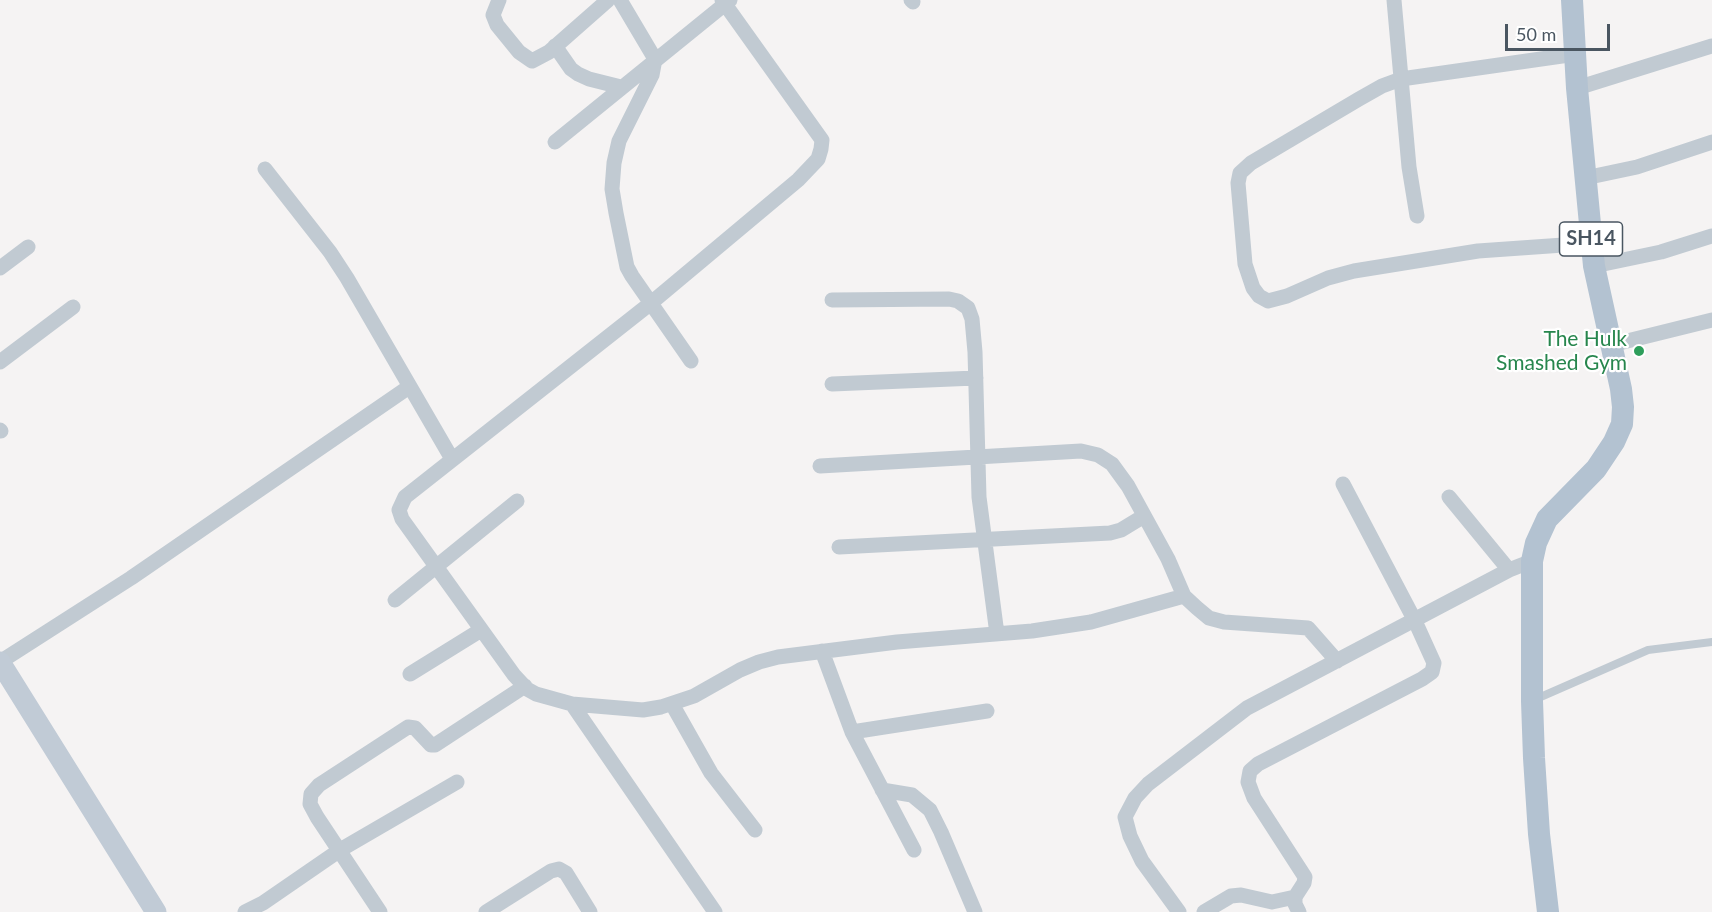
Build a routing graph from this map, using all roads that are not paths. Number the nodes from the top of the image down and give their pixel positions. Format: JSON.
{"nodes":[{"id":1,"x":499,"y":0,"type":"edge"},
{"id":2,"x":608,"y":0,"type":"edge"},
{"id":3,"x":620,"y":0,"type":"edge"},
{"id":4,"x":1394,"y":0,"type":"edge"},
{"id":5,"x":1572,"y":0,"type":"edge"},
{"id":6,"x":725,"y":1,"type":"edge"},
{"id":7,"x":555,"y":46,"type":"junction"},
{"id":8,"x":1712,"y":46,"type":"edge"},
{"id":9,"x":1576,"y":54,"type":"junction"},
{"id":10,"x":655,"y":59,"type":"junction"},
{"id":11,"x":1401,"y":79,"type":"junction"},
{"id":12,"x":621,"y":87,"type":"junction"},
{"id":13,"x":1577,"y":88,"type":"junction"},
{"id":14,"x":555,"y":142,"type":"dead end"},
{"id":15,"x":1712,"y":142,"type":"edge"},
{"id":16,"x":265,"y":169,"type":"dead end"},
{"id":17,"x":1585,"y":178,"type":"junction"},
{"id":18,"x":1417,"y":216,"type":"dead end"},
{"id":19,"x":1712,"y":236,"type":"edge"},
{"id":20,"x":1592,"y":243,"type":"junction"},
{"id":21,"x":28,"y":247,"type":"dead end"},
{"id":22,"x":1594,"y":266,"type":"junction"},
{"id":23,"x":0,"y":268,"type":"edge"},
{"id":24,"x":832,"y":300,"type":"dead end"},
{"id":25,"x":651,"y":303,"type":"junction"},
{"id":26,"x":73,"y":308,"type":"dead end"},
{"id":27,"x":1712,"y":320,"type":"edge"},
{"id":28,"x":1611,"y":345,"type":"junction"},
{"id":29,"x":691,"y":361,"type":"dead end"},
{"id":30,"x":0,"y":362,"type":"edge"},
{"id":31,"x":976,"y":378,"type":"junction"},
{"id":32,"x":832,"y":384,"type":"dead end"},
{"id":33,"x":409,"y":387,"type":"junction"},
{"id":34,"x":978,"y":458,"type":"junction"},
{"id":35,"x":452,"y":459,"type":"junction"},
{"id":36,"x":820,"y":466,"type":"dead end"},
{"id":37,"x":1343,"y":484,"type":"dead end"},
{"id":38,"x":1449,"y":497,"type":"dead end"},
{"id":39,"x":517,"y":501,"type":"dead end"},
{"id":40,"x":1144,"y":516,"type":"junction"},
{"id":41,"x":985,"y":540,"type":"junction"},
{"id":42,"x":839,"y":547,"type":"dead end"},
{"id":43,"x":1532,"y":561,"type":"junction"},
{"id":44,"x":436,"y":567,"type":"junction"},
{"id":45,"x":1509,"y":570,"type":"junction"},
{"id":46,"x":1184,"y":596,"type":"junction"},
{"id":47,"x":395,"y":600,"type":"dead end"},
{"id":48,"x":1415,"y":621,"type":"junction"},
{"id":49,"x":480,"y":630,"type":"junction"},
{"id":50,"x":998,"y":634,"type":"junction"},
{"id":51,"x":1712,"y":642,"type":"edge"},
{"id":52,"x":822,"y":651,"type":"junction"},
{"id":53,"x":1337,"y":661,"type":"junction"},
{"id":54,"x":0,"y":662,"type":"edge"},
{"id":55,"x":410,"y":674,"type":"dead end"},
{"id":56,"x":525,"y":686,"type":"junction"},
{"id":57,"x":1532,"y":701,"type":"junction"},
{"id":58,"x":572,"y":704,"type":"junction"},
{"id":59,"x":672,"y":704,"type":"junction"},
{"id":60,"x":987,"y":711,"type":"dead end"},
{"id":61,"x":852,"y":732,"type":"junction"},
{"id":62,"x":457,"y":782,"type":"dead end"},
{"id":63,"x":882,"y":790,"type":"junction"},
{"id":64,"x":755,"y":830,"type":"dead end"},
{"id":65,"x":339,"y":850,"type":"junction"},
{"id":66,"x":914,"y":850,"type":"dead end"},
{"id":67,"x":1297,"y":904,"type":"edge"},
{"id":68,"x":267,"y":907,"type":"edge"},
{"id":69,"x":156,"y":912,"type":"edge"},
{"id":70,"x":245,"y":912,"type":"edge"},
{"id":71,"x":380,"y":912,"type":"edge"},
{"id":72,"x":486,"y":912,"type":"edge"},
{"id":73,"x":591,"y":912,"type":"edge"},
{"id":74,"x":714,"y":912,"type":"edge"},
{"id":75,"x":975,"y":912,"type":"edge"},
{"id":76,"x":1179,"y":912,"type":"edge"},
{"id":77,"x":1204,"y":912,"type":"edge"},
{"id":78,"x":1548,"y":912,"type":"edge"}],
"edges":[{"from":1,"to":7,"type":"street"},
{"from":2,"to":7,"type":"street"},
{"from":3,"to":10,"type":"street"},
{"from":4,"to":11,"type":"street"},
{"from":5,"to":9,"type":"main road","name":"SH14","number":"SH14"},
{"from":6,"to":10,"type":"street"},
{"from":6,"to":25,"type":"street"},
{"from":7,"to":12,"type":"street"},
{"from":8,"to":13,"type":"street"},
{"from":9,"to":11,"type":"street"},
{"from":9,"to":13,"type":"main road","name":"SH14","number":"SH14"},
{"from":10,"to":12,"type":"street"},
{"from":10,"to":25,"type":"street"},
{"from":11,"to":18,"type":"street"},
{"from":11,"to":20,"type":"street"},
{"from":12,"to":14,"type":"street"},
{"from":13,"to":17,"type":"main road","name":"SH14","number":"SH14"},
{"from":15,"to":17,"type":"street"},
{"from":16,"to":33,"type":"street"},
{"from":17,"to":20,"type":"main road","name":"SH14","number":"SH14"},
{"from":19,"to":22,"type":"street"},
{"from":20,"to":22,"type":"main road","name":"SH14","number":"SH14"},
{"from":21,"to":23,"type":"street"},
{"from":22,"to":28,"type":"main road","name":"SH14","number":"SH14"},
{"from":24,"to":31,"type":"street"},
{"from":25,"to":29,"type":"street"},
{"from":25,"to":35,"type":"street"},
{"from":26,"to":30,"type":"street"},
{"from":27,"to":28,"type":"street"},
{"from":28,"to":43,"type":"main road","name":"SH14","number":"SH14"},
{"from":31,"to":32,"type":"street"},
{"from":31,"to":34,"type":"street"},
{"from":33,"to":35,"type":"street"},
{"from":33,"to":54,"type":"street"},
{"from":34,"to":36,"type":"street"},
{"from":34,"to":40,"type":"street"},
{"from":34,"to":41,"type":"street"},
{"from":35,"to":44,"type":"street"},
{"from":37,"to":48,"type":"street"},
{"from":38,"to":45,"type":"street"},
{"from":39,"to":44,"type":"street"},
{"from":40,"to":41,"type":"street"},
{"from":40,"to":46,"type":"street"},
{"from":41,"to":42,"type":"street"},
{"from":41,"to":50,"type":"street"},
{"from":43,"to":45,"type":"street"},
{"from":43,"to":57,"type":"main road","number":"SH14"},
{"from":44,"to":47,"type":"street"},
{"from":44,"to":49,"type":"street"},
{"from":45,"to":48,"type":"street"},
{"from":46,"to":50,"type":"street"},
{"from":46,"to":53,"type":"street"},
{"from":48,"to":53,"type":"street"},
{"from":48,"to":67,"type":"street"},
{"from":49,"to":55,"type":"street"},
{"from":49,"to":56,"type":"street"},
{"from":50,"to":52,"type":"street"},
{"from":51,"to":57,"type":"lane"},
{"from":52,"to":59,"type":"street"},
{"from":52,"to":61,"type":"street"},
{"from":53,"to":76,"type":"street"},
{"from":54,"to":69,"type":"street"},
{"from":56,"to":58,"type":"street"},
{"from":56,"to":65,"type":"street"},
{"from":57,"to":78,"type":"main road","number":"SH14"},
{"from":58,"to":59,"type":"street"},
{"from":58,"to":74,"type":"street"},
{"from":59,"to":64,"type":"street"},
{"from":60,"to":61,"type":"street"},
{"from":61,"to":63,"type":"street"},
{"from":62,"to":65,"type":"street"},
{"from":63,"to":66,"type":"street"},
{"from":63,"to":75,"type":"street"},
{"from":65,"to":68,"type":"street"},
{"from":65,"to":71,"type":"street"},
{"from":67,"to":77,"type":"street"},
{"from":68,"to":70,"type":"street"},
{"from":72,"to":73,"type":"street"}]}
